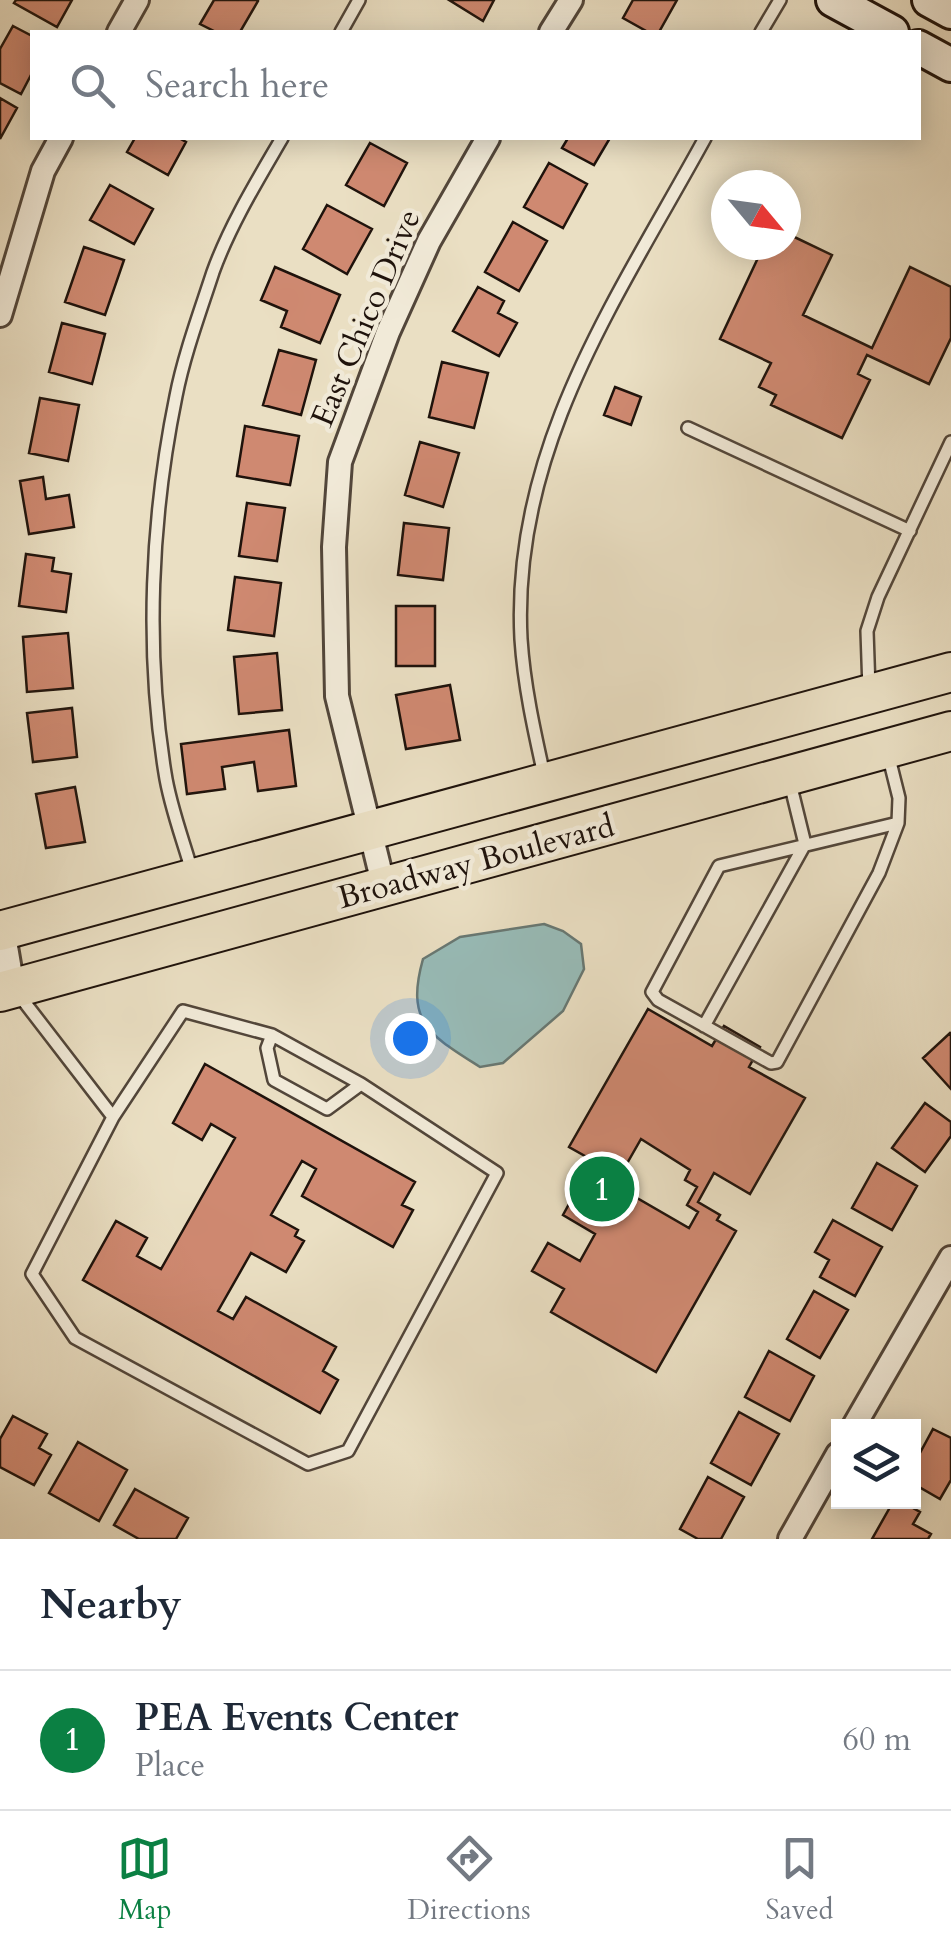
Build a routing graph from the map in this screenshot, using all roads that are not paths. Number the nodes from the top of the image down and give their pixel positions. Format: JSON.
{"nodes":[{"id":1,"x":137,"y":0,"type":"edge"},
{"id":2,"x":359,"y":0,"type":"edge"},
{"id":3,"x":572,"y":0,"type":"edge"},
{"id":4,"x":780,"y":0,"type":"edge"},
{"id":5,"x":833,"y":0,"type":"edge"},
{"id":6,"x":929,"y":0,"type":"edge"},
{"id":7,"x":951,"y":12,"type":"edge"},
{"id":8,"x":120,"y":30,"type":"edge"},
{"id":9,"x":341,"y":30,"type":"edge"},
{"id":10,"x":553,"y":30,"type":"edge"},
{"id":11,"x":762,"y":30,"type":"edge"},
{"id":12,"x":888,"y":30,"type":"edge"},
{"id":13,"x":921,"y":49,"type":"edge"},
{"id":14,"x":951,"y":65,"type":"edge"},
{"id":15,"x":61,"y":140,"type":"edge"},
{"id":16,"x":281,"y":140,"type":"edge"},
{"id":17,"x":487,"y":140,"type":"edge"},
{"id":18,"x":704,"y":140,"type":"edge"},
{"id":19,"x":0,"y":314,"type":"edge"},
{"id":20,"x":688,"y":428,"type":"dead end"},
{"id":21,"x":951,"y":442,"type":"edge"},
{"id":22,"x":910,"y":531,"type":"junction"},
{"id":23,"x":951,"y":672,"type":"edge"},
{"id":24,"x":870,"y":696,"type":"junction"},
{"id":25,"x":951,"y":731,"type":"edge"},
{"id":26,"x":887,"y":750,"type":"junction"},
{"id":27,"x":789,"y":777,"type":"junction"},
{"id":28,"x":546,"y":783,"type":"junction"},
{"id":29,"x":898,"y":823,"type":"junction"},
{"id":30,"x":371,"y":830,"type":"junction"},
{"id":31,"x":806,"y":844,"type":"junction"},
{"id":32,"x":194,"y":878,"type":"junction"},
{"id":33,"x":384,"y":887,"type":"junction"},
{"id":34,"x":1,"y":925,"type":"edge"},
{"id":35,"x":7,"y":990,"type":"edge"},
{"id":36,"x":704,"y":1026,"type":"junction"},
{"id":37,"x":272,"y":1035,"type":"junction"},
{"id":38,"x":361,"y":1084,"type":"junction"},
{"id":39,"x":112,"y":1118,"type":"junction"},
{"id":40,"x":951,"y":1258,"type":"edge"},
{"id":41,"x":858,"y":1419,"type":"edge"},
{"id":42,"x":831,"y":1466,"type":"edge"},
{"id":43,"x":790,"y":1539,"type":"edge"}],
"edges":[{"from":1,"to":8,"type":"street"},
{"from":2,"to":9,"type":"lane"},
{"from":3,"to":10,"type":"street"},
{"from":4,"to":11,"type":"lane"},
{"from":5,"to":12,"type":"main road"},
{"from":6,"to":7,"type":"main road"},
{"from":13,"to":14,"type":"main road"},
{"from":15,"to":19,"type":"street"},
{"from":16,"to":32,"type":"lane"},
{"from":17,"to":30,"type":"street","name":"East Chico Drive"},
{"from":18,"to":28,"type":"lane"},
{"from":20,"to":22,"type":"lane"},
{"from":21,"to":22,"type":"lane"},
{"from":22,"to":24,"type":"lane"},
{"from":23,"to":24,"type":"main road","name":"Broadway Boulevard"},
{"from":24,"to":26,"type":"main road"},
{"from":24,"to":28,"type":"main road","name":"Broadway Boulevard"},
{"from":25,"to":26,"type":"main road","name":"Broadway Boulevard"},
{"from":26,"to":27,"type":"main road","name":"Broadway Boulevard"},
{"from":26,"to":29,"type":"lane"},
{"from":27,"to":31,"type":"lane"},
{"from":27,"to":33,"type":"main road","name":"Broadway Boulevard"},
{"from":28,"to":30,"type":"main road","name":"Broadway Boulevard"},
{"from":29,"to":31,"type":"lane"},
{"from":29,"to":36,"type":"lane"},
{"from":30,"to":32,"type":"main road","name":"Broadway Boulevard"},
{"from":30,"to":33,"type":"street","name":"East Chico Drive"},
{"from":31,"to":36,"type":"lane"},
{"from":31,"to":36,"type":"lane"},
{"from":32,"to":34,"type":"main road","name":"Broadway Boulevard"},
{"from":33,"to":35,"type":"main road","name":"Broadway Boulevard"},
{"from":34,"to":35,"type":"street"},
{"from":35,"to":39,"type":"lane"},
{"from":37,"to":38,"type":"lane"},
{"from":37,"to":38,"type":"lane"},
{"from":37,"to":39,"type":"lane"},
{"from":38,"to":39,"type":"lane"},
{"from":40,"to":41,"type":"street"},
{"from":42,"to":43,"type":"street"}]}
